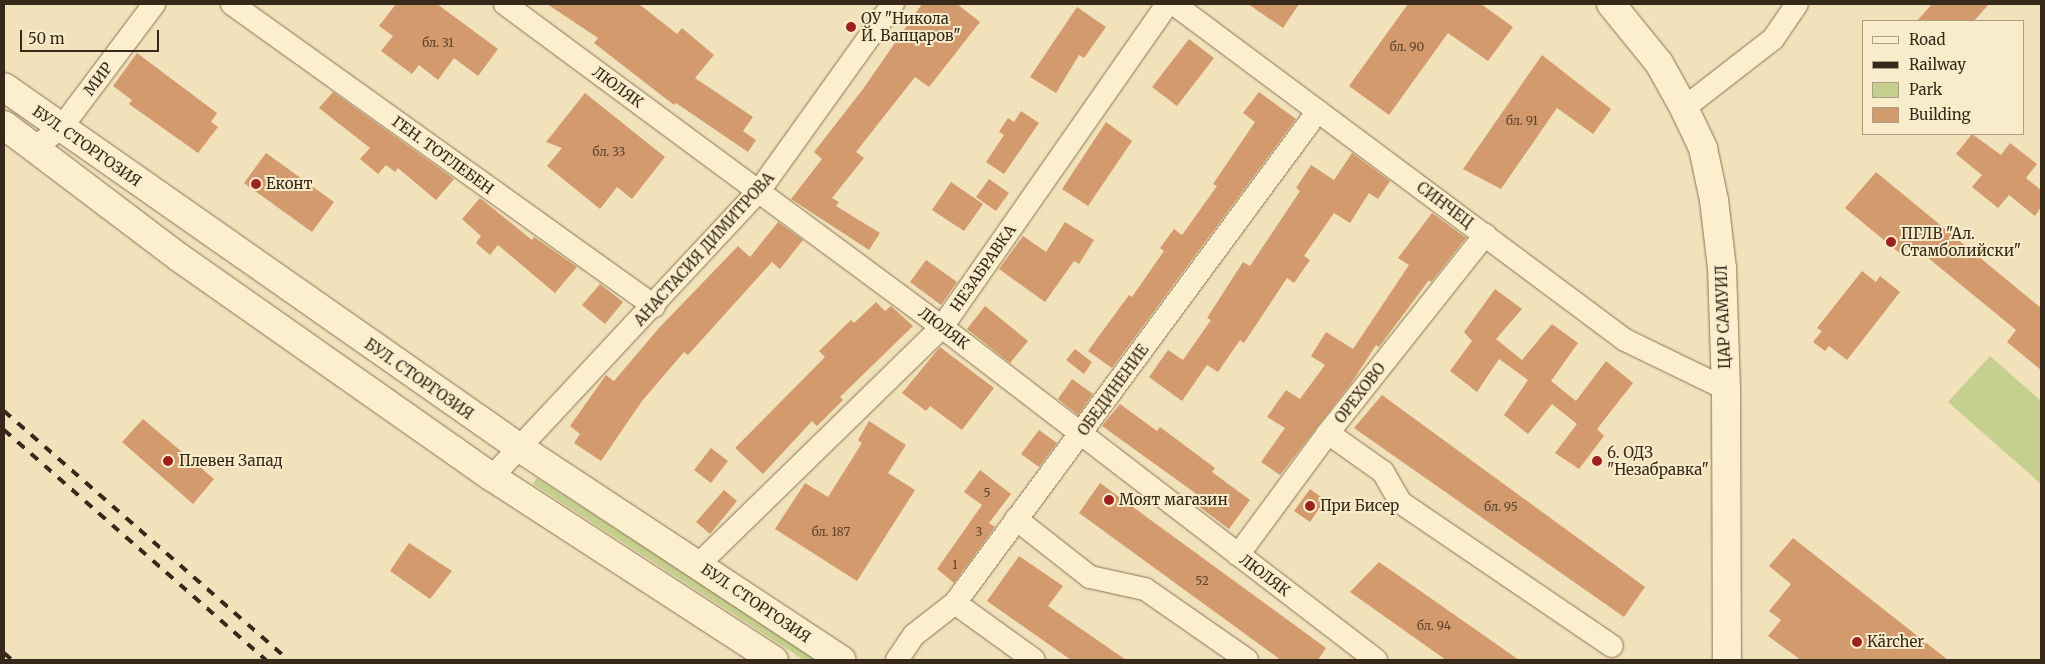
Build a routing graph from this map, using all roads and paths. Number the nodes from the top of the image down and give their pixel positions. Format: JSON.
{"nodes":[{"id":1,"x":154,"y":4,"type":"edge"},
{"id":2,"x":232,"y":4,"type":"edge"},
{"id":3,"x":505,"y":4,"type":"edge"},
{"id":4,"x":893,"y":4,"type":"edge"},
{"id":5,"x":1167,"y":4,"type":"edge"},
{"id":6,"x":1174,"y":4,"type":"edge"},
{"id":7,"x":1611,"y":4,"type":"edge"},
{"id":8,"x":1797,"y":4,"type":"edge"},
{"id":9,"x":4,"y":87,"type":"edge"},
{"id":10,"x":1684,"y":108,"type":"junction"},
{"id":11,"x":1318,"y":111,"type":"junction"},
{"id":12,"x":4,"y":125,"type":"edge"},
{"id":13,"x":62,"y":128,"type":"junction"},
{"id":14,"x":34,"y":148,"type":"junction"},
{"id":15,"x":759,"y":191,"type":"junction"},
{"id":16,"x":1485,"y":235,"type":"junction"},
{"id":17,"x":654,"y":306,"type":"junction"},
{"id":18,"x":942,"y":327,"type":"junction"},
{"id":19,"x":1726,"y":388,"type":"junction"},
{"id":20,"x":1328,"y":433,"type":"junction"},
{"id":21,"x":1080,"y":435,"type":"junction"},
{"id":22,"x":520,"y":448,"type":"junction"},
{"id":23,"x":492,"y":477,"type":"junction"},
{"id":24,"x":1016,"y":519,"type":"junction"},
{"id":25,"x":1238,"y":554,"type":"junction"},
{"id":26,"x":699,"y":564,"type":"junction"},
{"id":27,"x":955,"y":603,"type":"junction"},
{"id":28,"x":1612,"y":646,"type":"dead end"},
{"id":29,"x":774,"y":660,"type":"edge"},
{"id":30,"x":841,"y":660,"type":"edge"},
{"id":31,"x":897,"y":660,"type":"edge"},
{"id":32,"x":1034,"y":660,"type":"edge"},
{"id":33,"x":1247,"y":660,"type":"edge"},
{"id":34,"x":1376,"y":660,"type":"edge"},
{"id":35,"x":1727,"y":660,"type":"edge"}],
"edges":[{"from":1,"to":13,"type":"street","name":"МИР"},
{"from":2,"to":17,"type":"street","name":"ГЕН. ТОТЛЕБЕН"},
{"from":3,"to":15,"type":"street","name":"ЛЮЛЯК"},
{"from":4,"to":15,"type":"street","name":"АНАСТАСИЯ ДИМИТРОВА"},
{"from":5,"to":18,"type":"street","name":"НЕЗАБРАВКА"},
{"from":6,"to":11,"type":"street","name":"СИНЧЕЦ"},
{"from":7,"to":10,"type":"main road","name":"ЦАР САМУИЛ"},
{"from":8,"to":10,"type":"street"},
{"from":9,"to":13,"type":"main road","name":"БУЛ. СТОРГОЗИЯ"},
{"from":10,"to":19,"type":"main road","name":"ЦАР САМУИЛ"},
{"from":11,"to":16,"type":"street","name":"СИНЧЕЦ"},
{"from":11,"to":21,"type":"street","name":"ОБЕДИНЕНИЕ"},
{"from":12,"to":14,"type":"main road","name":"БУЛ. СТОРГОЗИЯ"},
{"from":13,"to":14,"type":"street","name":"МИР"},
{"from":13,"to":22,"type":"main road","name":"БУЛ. СТОРГОЗИЯ"},
{"from":14,"to":23,"type":"main road","name":"БУЛ. СТОРГОЗИЯ"},
{"from":15,"to":17,"type":"street","name":"АНАСТАСИЯ ДИМИТРОВА"},
{"from":15,"to":18,"type":"street","name":"ЛЮЛЯК"},
{"from":16,"to":19,"type":"street","name":"СИНЧЕЦ"},
{"from":16,"to":20,"type":"street","name":"ОРЕХОВО"},
{"from":17,"to":22,"type":"street","name":"АНАСТАСИЯ ДИМИТРОВА"},
{"from":18,"to":21,"type":"street","name":"ЛЮЛЯК"},
{"from":18,"to":26,"type":"street","name":"НЕЗАБРАВКА"},
{"from":19,"to":35,"type":"main road","name":"ЦАР САМУИЛ"},
{"from":20,"to":25,"type":"street","name":"ОРЕХОВО"},
{"from":20,"to":28,"type":"street"},
{"from":21,"to":24,"type":"street","name":"ОБЕДИНЕНИЕ"},
{"from":21,"to":25,"type":"street","name":"ЛЮЛЯК"},
{"from":22,"to":23,"type":"street","name":"АНАСТАСИЯ ДИМИТРОВА"},
{"from":22,"to":26,"type":"main road","name":"БУЛ. СТОРГОЗИЯ"},
{"from":23,"to":29,"type":"main road","name":"БУЛ. СТОРГОЗИЯ"},
{"from":24,"to":27,"type":"street","name":"ОБЕДИНЕНИЕ"},
{"from":24,"to":33,"type":"street"},
{"from":25,"to":34,"type":"street","name":"ЛЮЛЯК"},
{"from":26,"to":30,"type":"main road","name":"БУЛ. СТОРГОЗИЯ"},
{"from":27,"to":31,"type":"street","name":"ОБЕДИНЕНИЕ"},
{"from":27,"to":32,"type":"street"}]}
